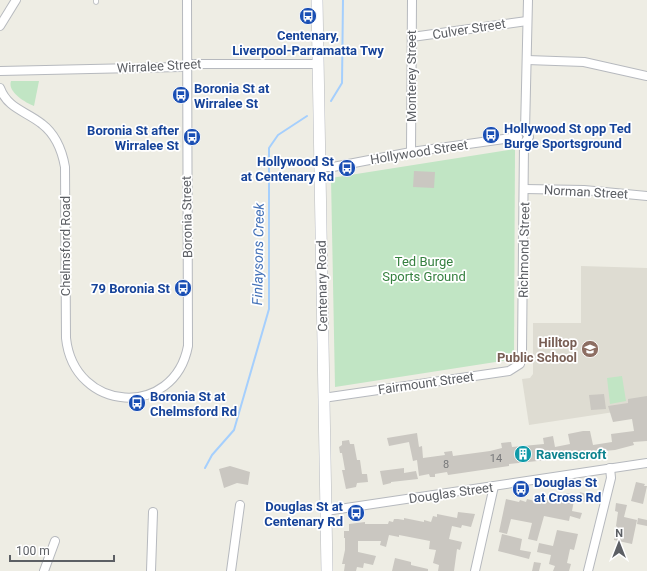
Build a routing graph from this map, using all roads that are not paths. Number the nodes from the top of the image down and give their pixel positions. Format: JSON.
{"nodes":[{"id":1,"x":16,"y":0,"type":"edge"},
{"id":2,"x":187,"y":0,"type":"edge"},
{"id":3,"x":317,"y":0,"type":"edge"},
{"id":4,"x":412,"y":0,"type":"edge"},
{"id":5,"x":528,"y":0,"type":"edge"},
{"id":6,"x":527,"y":21,"type":"junction"},
{"id":7,"x":0,"y":26,"type":"edge"},
{"id":8,"x":412,"y":37,"type":"junction"},
{"id":9,"x":527,"y":60,"type":"junction"},
{"id":10,"x":318,"y":64,"type":"junction"},
{"id":11,"x":186,"y":66,"type":"junction"},
{"id":12,"x":0,"y":71,"type":"edge"},
{"id":13,"x":647,"y":76,"type":"edge"},
{"id":14,"x":0,"y":88,"type":"edge"},
{"id":15,"x":522,"y":137,"type":"junction"},
{"id":16,"x":411,"y":152,"type":"junction"},
{"id":17,"x":320,"y":167,"type":"junction"},
{"id":18,"x":524,"y":188,"type":"junction"},
{"id":19,"x":647,"y":196,"type":"edge"},
{"id":20,"x":522,"y":357,"type":"joint"},
{"id":21,"x":126,"y":398,"type":"joint"},
{"id":22,"x":324,"y":398,"type":"junction"},
{"id":23,"x":647,"y":463,"type":"edge"},
{"id":24,"x":610,"y":468,"type":"junction"},
{"id":25,"x":494,"y":486,"type":"junction"},
{"id":26,"x":240,"y":505,"type":"dead end"},
{"id":27,"x":326,"y":510,"type":"junction"},
{"id":28,"x":153,"y":512,"type":"dead end"},
{"id":29,"x":55,"y":541,"type":"dead end"},
{"id":30,"x":44,"y":571,"type":"edge"},
{"id":31,"x":151,"y":571,"type":"edge"},
{"id":32,"x":231,"y":571,"type":"edge"},
{"id":33,"x":327,"y":571,"type":"edge"},
{"id":34,"x":475,"y":571,"type":"edge"},
{"id":35,"x":588,"y":571,"type":"edge"}],
"edges":[{"from":1,"to":7,"type":"street"},
{"from":2,"to":11,"type":"street","name":"Boronia Street"},
{"from":3,"to":10,"type":"main road","name":"Centenary Road"},
{"from":4,"to":8,"type":"street","name":"Monterey Street"},
{"from":5,"to":6,"type":"street","name":"Richmond Street"},
{"from":6,"to":8,"type":"street","name":"Culver Street"},
{"from":6,"to":9,"type":"street","name":"Richmond Street"},
{"from":8,"to":16,"type":"street","name":"Monterey Street"},
{"from":9,"to":13,"type":"street"},
{"from":9,"to":15,"type":"street","name":"Richmond Street"},
{"from":10,"to":11,"type":"street","name":"Wirralee Street"},
{"from":10,"to":17,"type":"main road","name":"Centenary Road"},
{"from":11,"to":12,"type":"street","name":"Wirralee Street"},
{"from":11,"to":21,"type":"street","name":"Boronia Street"},
{"from":14,"to":21,"type":"street","name":"Chelmsford Road"},
{"from":15,"to":16,"type":"street","name":"Hollywood Street"},
{"from":15,"to":18,"type":"street","name":"Richmond Street"},
{"from":16,"to":17,"type":"street","name":"Hollywood Street"},
{"from":17,"to":22,"type":"main road","name":"Centenary Road"},
{"from":18,"to":19,"type":"street","name":"Norman Street"},
{"from":18,"to":20,"type":"street","name":"Richmond Street"},
{"from":20,"to":22,"type":"street","name":"Fairmount Street"},
{"from":22,"to":27,"type":"main road","name":"Centenary Road"},
{"from":23,"to":24,"type":"street","name":"Douglas Street"},
{"from":24,"to":25,"type":"street","name":"Douglas Street"},
{"from":24,"to":35,"type":"street"},
{"from":25,"to":27,"type":"street","name":"Douglas Street"},
{"from":25,"to":34,"type":"street"},
{"from":26,"to":32,"type":"street"},
{"from":27,"to":33,"type":"main road","name":"Centenary Road"},
{"from":28,"to":31,"type":"street"},
{"from":29,"to":30,"type":"street"}]}
